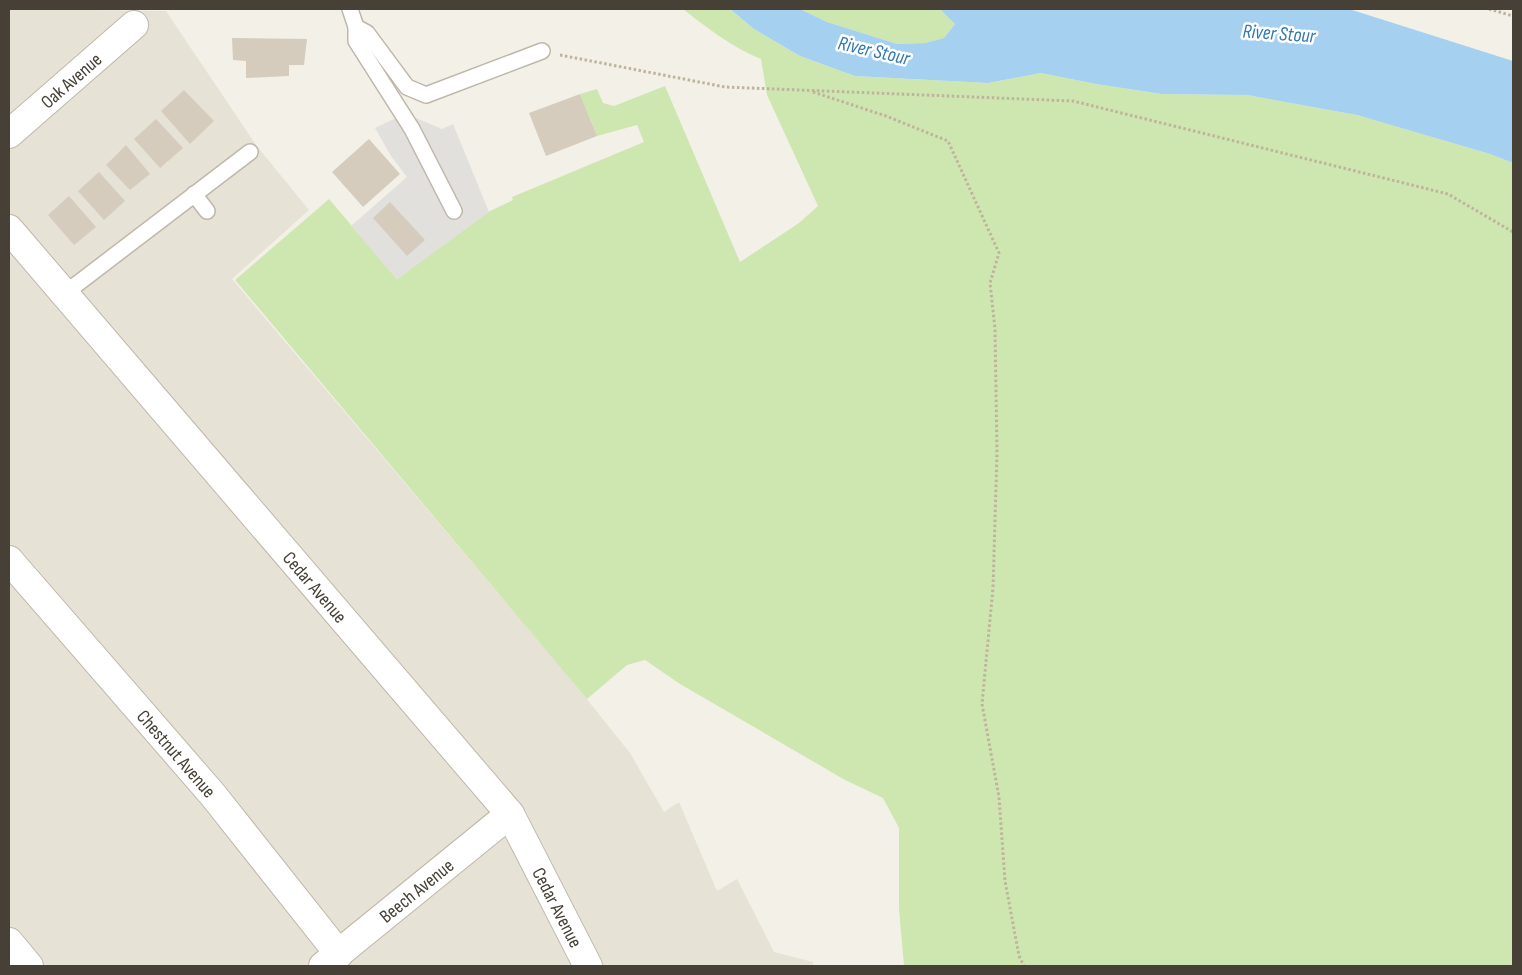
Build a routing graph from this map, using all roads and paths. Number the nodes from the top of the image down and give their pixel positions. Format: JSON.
{"nodes":[{"id":1,"x":350,"y":9,"type":"edge"},
{"id":2,"x":1489,"y":9,"type":"edge"},
{"id":3,"x":1513,"y":16,"type":"edge"},
{"id":4,"x":134,"y":26,"type":"dead end"},
{"id":5,"x":356,"y":27,"type":"junction"},
{"id":6,"x":542,"y":51,"type":"joint"},
{"id":7,"x":807,"y":90,"type":"junction"},
{"id":8,"x":9,"y":134,"type":"edge"},
{"id":9,"x":250,"y":152,"type":"dead end"},
{"id":10,"x":194,"y":194,"type":"junction"},
{"id":11,"x":207,"y":211,"type":"dead end"},
{"id":12,"x":454,"y":211,"type":"dead end"},
{"id":13,"x":9,"y":229,"type":"edge"},
{"id":14,"x":1513,"y":232,"type":"edge"},
{"id":15,"x":64,"y":294,"type":"junction"},
{"id":16,"x":9,"y":560,"type":"edge"},
{"id":17,"x":510,"y":814,"type":"junction"},
{"id":18,"x":9,"y":942,"type":"edge"},
{"id":19,"x":331,"y":960,"type":"edge"},
{"id":20,"x":29,"y":966,"type":"edge"},
{"id":21,"x":588,"y":966,"type":"edge"},
{"id":22,"x":1024,"y":966,"type":"edge"}],
"edges":[{"from":1,"to":5,"type":"lane"},
{"from":2,"to":3,"type":"path"},
{"from":4,"to":8,"type":"street","name":"Oak Avenue"},
{"from":5,"to":6,"type":"lane"},
{"from":5,"to":12,"type":"lane"},
{"from":6,"to":7,"type":"path"},
{"from":7,"to":14,"type":"path"},
{"from":7,"to":22,"type":"path"},
{"from":9,"to":10,"type":"lane"},
{"from":10,"to":11,"type":"lane"},
{"from":10,"to":15,"type":"lane"},
{"from":13,"to":15,"type":"street","name":"Cedar Avenue"},
{"from":15,"to":17,"type":"street","name":"Cedar Avenue"},
{"from":16,"to":19,"type":"street","name":"Chestnut Avenue"},
{"from":17,"to":19,"type":"street","name":"Beech Avenue"},
{"from":17,"to":21,"type":"street","name":"Cedar Avenue"},
{"from":18,"to":20,"type":"street"}]}
